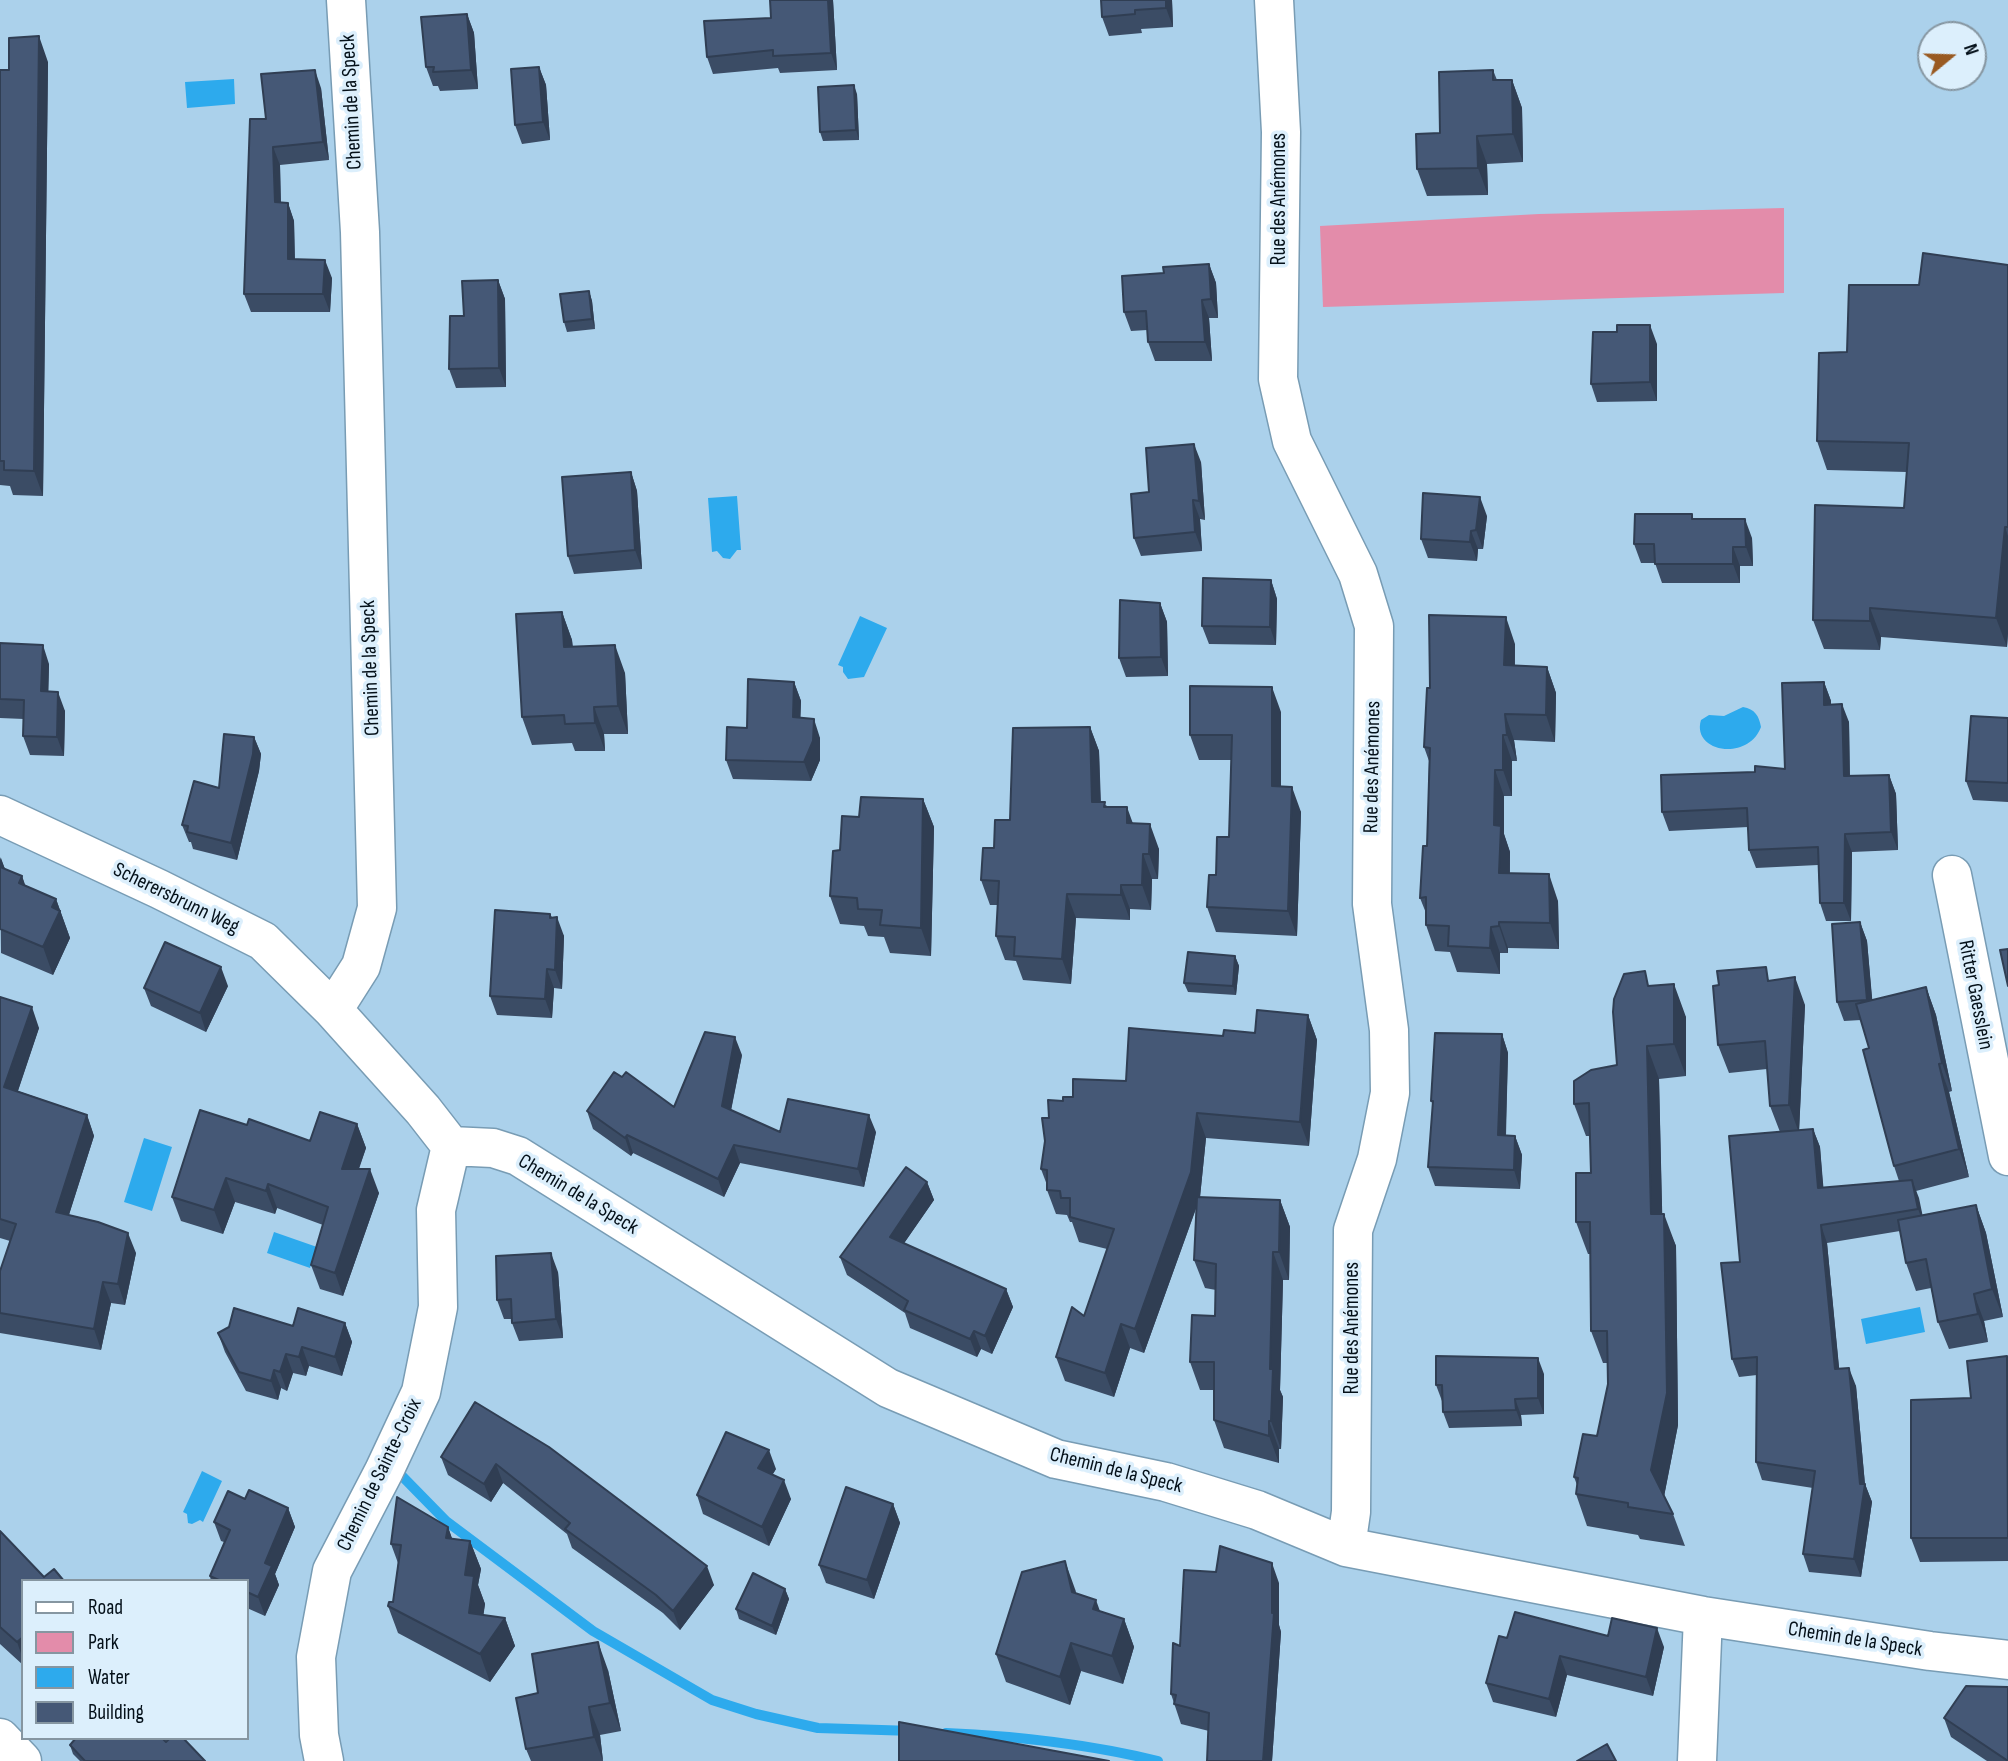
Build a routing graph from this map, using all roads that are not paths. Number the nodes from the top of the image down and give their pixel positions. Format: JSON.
{"nodes":[{"id":1,"x":346,"y":0,"type":"edge"},
{"id":2,"x":1274,"y":0,"type":"edge"},
{"id":3,"x":0,"y":815,"type":"edge"},
{"id":4,"x":1952,"y":875,"type":"dead end"},
{"id":5,"x":333,"y":1010,"type":"junction"},
{"id":6,"x":451,"y":1146,"type":"junction"},
{"id":7,"x":2008,"y":1156,"type":"edge"},
{"id":8,"x":1346,"y":1547,"type":"junction"},
{"id":9,"x":1703,"y":1616,"type":"junction"},
{"id":10,"x":2008,"y":1660,"type":"edge"},
{"id":11,"x":0,"y":1738,"type":"edge"},
{"id":12,"x":22,"y":1761,"type":"edge"},
{"id":13,"x":324,"y":1761,"type":"edge"},
{"id":14,"x":1697,"y":1761,"type":"edge"}],
"edges":[{"from":1,"to":5,"type":"street","name":"Chemin de la Speck"},
{"from":2,"to":8,"type":"street","name":"Rue des Anémones"},
{"from":3,"to":5,"type":"street","name":"Scherersbrunn Weg"},
{"from":4,"to":7,"type":"street","name":"Ritter Gaesslein"},
{"from":5,"to":6,"type":"street"},
{"from":6,"to":8,"type":"street","name":"Chemin de la Speck"},
{"from":6,"to":13,"type":"street","name":"Chemin de Sainte-Croix"},
{"from":8,"to":9,"type":"street","name":"Chemin de la Speck"},
{"from":9,"to":10,"type":"street","name":"Chemin de la Speck"},
{"from":9,"to":14,"type":"street"},
{"from":11,"to":12,"type":"street"}]}
